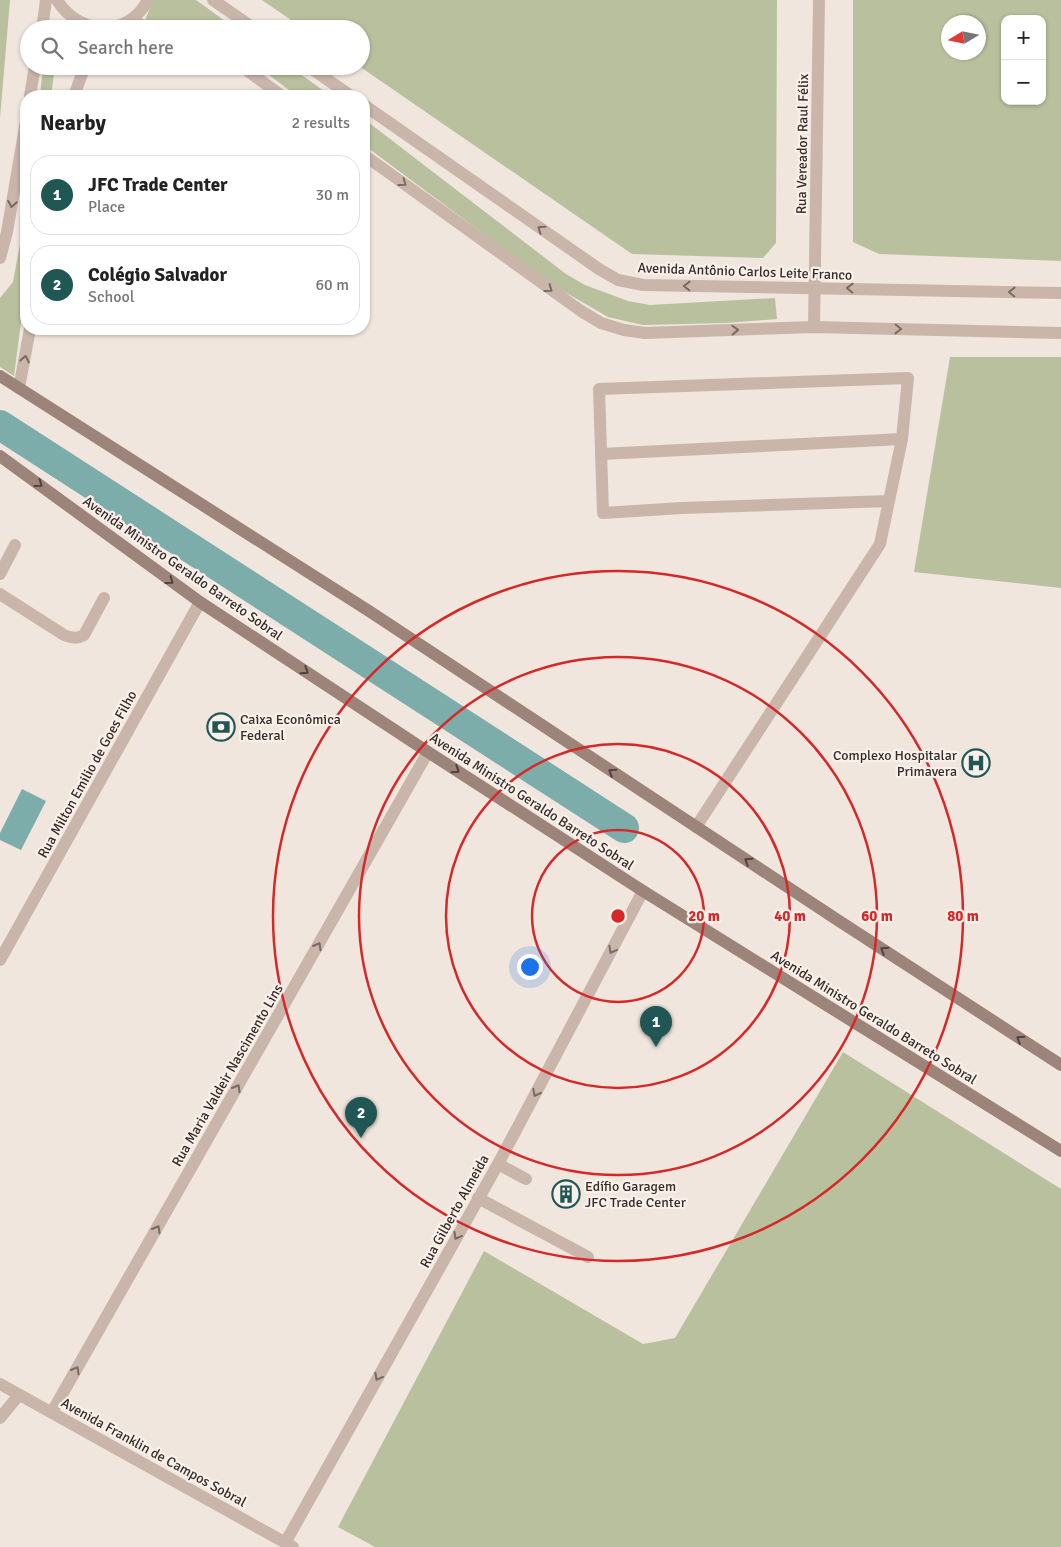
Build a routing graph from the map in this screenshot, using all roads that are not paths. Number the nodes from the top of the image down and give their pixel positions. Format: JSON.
{"nodes":[{"id":1,"x":46,"y":0,"type":"edge"},
{"id":2,"x":57,"y":0,"type":"edge"},
{"id":3,"x":148,"y":0,"type":"edge"},
{"id":4,"x":213,"y":0,"type":"edge"},
{"id":5,"x":819,"y":0,"type":"edge"},
{"id":6,"x":43,"y":20,"type":"edge"},
{"id":7,"x":76,"y":20,"type":"edge"},
{"id":8,"x":131,"y":20,"type":"edge"},
{"id":9,"x":242,"y":20,"type":"edge"},
{"id":10,"x":34,"y":75,"type":"edge"},
{"id":11,"x":81,"y":75,"type":"edge"},
{"id":12,"x":253,"y":75,"type":"edge"},
{"id":13,"x":321,"y":75,"type":"edge"},
{"id":14,"x":31,"y":90,"type":"edge"},
{"id":15,"x":76,"y":90,"type":"edge"},
{"id":16,"x":274,"y":90,"type":"edge"},
{"id":17,"x":342,"y":90,"type":"edge"},
{"id":18,"x":370,"y":109,"type":"edge"},
{"id":19,"x":20,"y":156,"type":"edge"},
{"id":20,"x":370,"y":159,"type":"edge"},
{"id":21,"x":0,"y":258,"type":"edge"},
{"id":22,"x":815,"y":288,"type":"junction"},
{"id":23,"x":1061,"y":293,"type":"edge"},
{"id":24,"x":814,"y":327,"type":"junction"},
{"id":25,"x":1061,"y":333,"type":"edge"},
{"id":26,"x":29,"y":335,"type":"edge"},
{"id":27,"x":0,"y":376,"type":"edge"},
{"id":28,"x":19,"y":388,"type":"junction"},
{"id":29,"x":902,"y":439,"type":"junction"},
{"id":30,"x":601,"y":454,"type":"junction"},
{"id":31,"x":0,"y":456,"type":"edge"},
{"id":32,"x":889,"y":501,"type":"junction"},
{"id":33,"x":14,"y":544,"type":"dead end"},
{"id":34,"x":0,"y":574,"type":"edge"},
{"id":35,"x":0,"y":594,"type":"edge"},
{"id":36,"x":104,"y":598,"type":"dead end"},
{"id":37,"x":200,"y":602,"type":"junction"},
{"id":38,"x":428,"y":752,"type":"junction"},
{"id":39,"x":696,"y":827,"type":"junction"},
{"id":40,"x":643,"y":891,"type":"junction"},
{"id":41,"x":0,"y":960,"type":"edge"},
{"id":42,"x":1061,"y":1066,"type":"edge"},
{"id":43,"x":1061,"y":1151,"type":"edge"},
{"id":44,"x":498,"y":1164,"type":"junction"},
{"id":45,"x":526,"y":1179,"type":"dead end"},
{"id":46,"x":478,"y":1198,"type":"junction"},
{"id":47,"x":588,"y":1257,"type":"dead end"},
{"id":48,"x":0,"y":1384,"type":"edge"},
{"id":49,"x":19,"y":1395,"type":"junction"},
{"id":50,"x":52,"y":1412,"type":"junction"},
{"id":51,"x":0,"y":1418,"type":"edge"},
{"id":52,"x":289,"y":1545,"type":"edge"}],
"edges":[{"from":1,"to":6,"type":"street"},
{"from":2,"to":7,"type":"street"},
{"from":3,"to":8,"type":"street"},
{"from":4,"to":9,"type":"street"},
{"from":5,"to":22,"type":"street","name":"Rua Vereador Raul Félix"},
{"from":10,"to":14,"type":"street"},
{"from":11,"to":15,"type":"street"},
{"from":12,"to":16,"type":"street"},
{"from":13,"to":17,"type":"street"},
{"from":22,"to":18,"type":"street","name":"Avenida Antônio Carlos Leite Franco","one_way":true},
{"from":19,"to":21,"type":"street","one_way":true},
{"from":20,"to":24,"type":"street","one_way":true},
{"from":23,"to":22,"type":"street","name":"Avenida Antônio Carlos Leite Franco","one_way":true},
{"from":22,"to":24,"type":"street","name":"Rua Vereador Raul Félix"},
{"from":24,"to":25,"type":"street","one_way":true},
{"from":28,"to":26,"type":"street","one_way":true},
{"from":27,"to":28,"type":"main road"},
{"from":39,"to":28,"type":"main road","one_way":true},
{"from":29,"to":30,"type":"street"},
{"from":29,"to":30,"type":"street"},
{"from":29,"to":32,"type":"street"},
{"from":30,"to":32,"type":"street"},
{"from":31,"to":37,"type":"main road","name":"Avenida Ministro Geraldo Barreto Sobral","one_way":true},
{"from":32,"to":39,"type":"street"},
{"from":33,"to":34,"type":"street"},
{"from":35,"to":36,"type":"street"},
{"from":37,"to":38,"type":"main road","name":"Avenida Ministro Geraldo Barreto Sobral","one_way":true},
{"from":37,"to":41,"type":"street","name":"Rua Milton Emilio de Goes Filho"},
{"from":38,"to":40,"type":"main road","name":"Avenida Ministro Geraldo Barreto Sobral","one_way":true},
{"from":50,"to":38,"type":"street","name":"Rua Maria Valdeir Nascimento Lins","one_way":true},
{"from":42,"to":39,"type":"main road","one_way":true},
{"from":40,"to":43,"type":"main road","name":"Avenida Ministro Geraldo Barreto Sobral"},
{"from":40,"to":44,"type":"street","name":"Rua Gilberto Almeida","one_way":true},
{"from":44,"to":45,"type":"street"},
{"from":44,"to":46,"type":"street","name":"Rua Gilberto Almeida"},
{"from":46,"to":47,"type":"street"},
{"from":46,"to":52,"type":"street","name":"Rua Gilberto Almeida","one_way":true},
{"from":48,"to":49,"type":"street","name":"Avenida Franklin de Campos Sobral"},
{"from":49,"to":50,"type":"street","name":"Avenida Franklin de Campos Sobral"},
{"from":49,"to":51,"type":"street"},
{"from":50,"to":52,"type":"street","name":"Avenida Franklin de Campos Sobral"}]}
